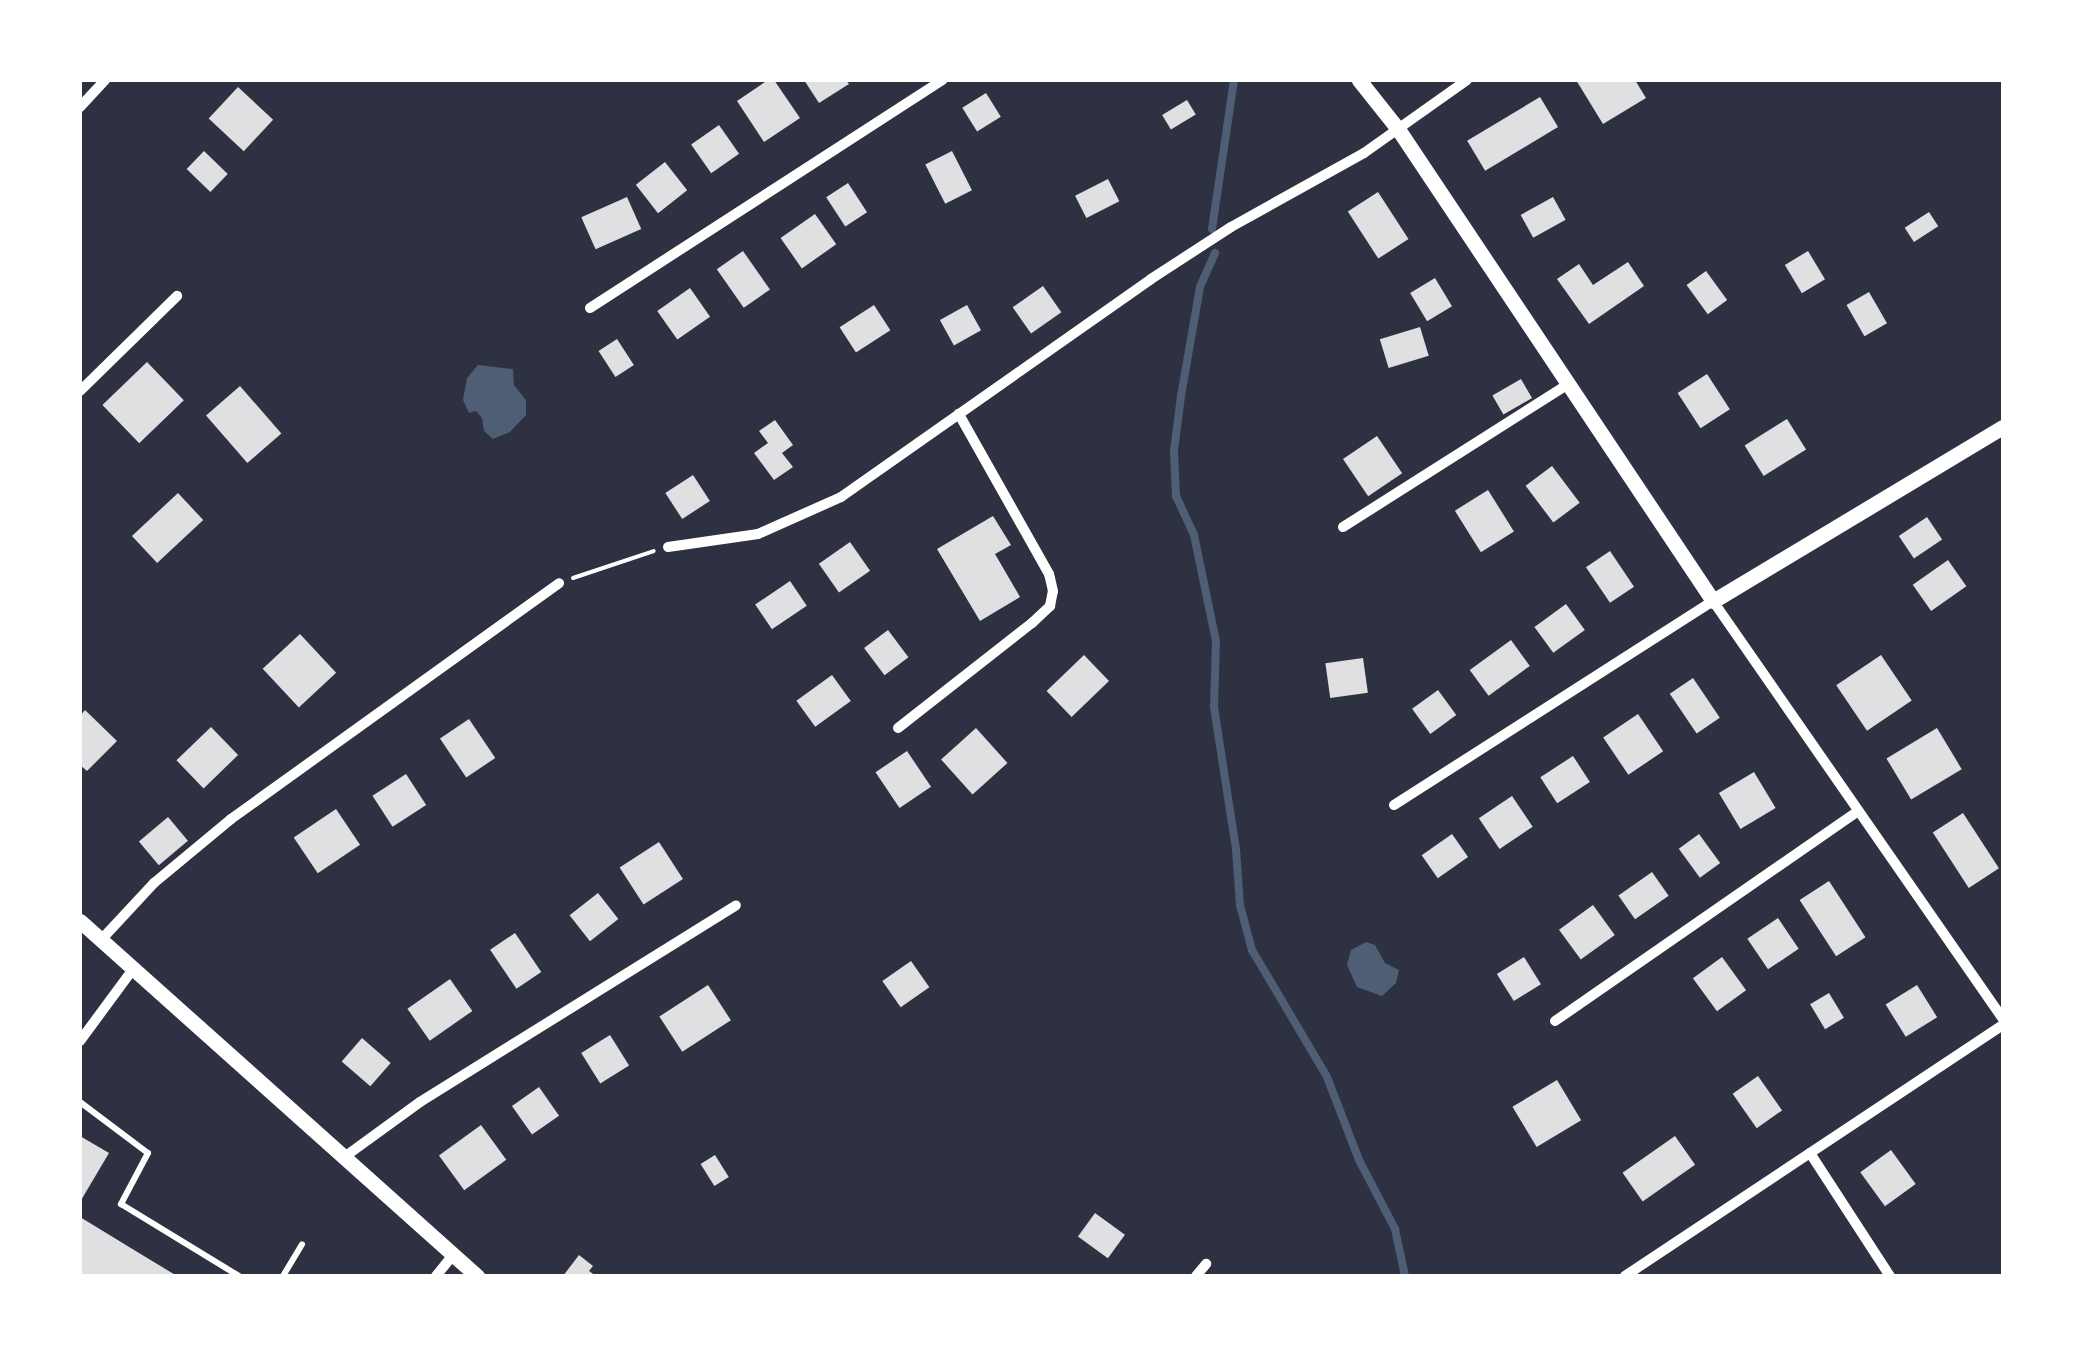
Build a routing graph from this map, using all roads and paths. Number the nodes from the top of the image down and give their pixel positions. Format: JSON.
{"nodes":[{"id":1,"x":106,"y":80,"type":"edge"},
{"id":2,"x":943,"y":80,"type":"edge"},
{"id":3,"x":1359,"y":80,"type":"edge"},
{"id":4,"x":1467,"y":80,"type":"edge"},
{"id":5,"x":80,"y":106,"type":"edge"},
{"id":6,"x":1398,"y":129,"type":"junction"},
{"id":7,"x":177,"y":296,"type":"dead end"},
{"id":8,"x":590,"y":308,"type":"dead end"},
{"id":9,"x":1568,"y":384,"type":"junction"},
{"id":10,"x":80,"y":391,"type":"edge"},
{"id":11,"x":959,"y":414,"type":"junction"},
{"id":12,"x":2003,"y":427,"type":"edge"},
{"id":13,"x":1343,"y":527,"type":"dead end"},
{"id":14,"x":668,"y":546,"type":"joint"},
{"id":15,"x":559,"y":584,"type":"joint"},
{"id":16,"x":1713,"y":601,"type":"junction"},
{"id":17,"x":898,"y":728,"type":"dead end"},
{"id":18,"x":1394,"y":805,"type":"dead end"},
{"id":19,"x":1858,"y":811,"type":"junction"},
{"id":20,"x":736,"y":905,"type":"dead end"},
{"id":21,"x":80,"y":921,"type":"edge"},
{"id":22,"x":101,"y":940,"type":"junction"},
{"id":23,"x":133,"y":969,"type":"junction"},
{"id":24,"x":1554,"y":1022,"type":"dead end"},
{"id":25,"x":2003,"y":1022,"type":"edge"},
{"id":26,"x":80,"y":1041,"type":"edge"},
{"id":27,"x":80,"y":1102,"type":"edge"},
{"id":28,"x":1810,"y":1153,"type":"junction"},
{"id":29,"x":344,"y":1158,"type":"junction"},
{"id":30,"x":302,"y":1244,"type":"dead end"},
{"id":31,"x":453,"y":1255,"type":"junction"},
{"id":32,"x":1206,"y":1264,"type":"dead end"},
{"id":33,"x":239,"y":1276,"type":"edge"},
{"id":34,"x":284,"y":1276,"type":"edge"},
{"id":35,"x":436,"y":1276,"type":"edge"},
{"id":36,"x":478,"y":1276,"type":"edge"},
{"id":37,"x":1196,"y":1276,"type":"edge"},
{"id":38,"x":1626,"y":1276,"type":"edge"},
{"id":39,"x":1890,"y":1276,"type":"edge"}],
"edges":[{"from":1,"to":5,"type":"street"},
{"from":2,"to":8,"type":"street"},
{"from":3,"to":6,"type":"street"},
{"from":4,"to":6,"type":"street"},
{"from":6,"to":9,"type":"street"},
{"from":6,"to":11,"type":"street"},
{"from":7,"to":10,"type":"street"},
{"from":9,"to":13,"type":"street"},
{"from":9,"to":16,"type":"street"},
{"from":11,"to":14,"type":"street"},
{"from":11,"to":17,"type":"street"},
{"from":12,"to":16,"type":"street"},
{"from":14,"to":15,"type":"path"},
{"from":15,"to":22,"type":"street"},
{"from":16,"to":18,"type":"street"},
{"from":16,"to":19,"type":"street"},
{"from":19,"to":24,"type":"street"},
{"from":19,"to":25,"type":"street"},
{"from":20,"to":29,"type":"street"},
{"from":21,"to":22,"type":"street"},
{"from":22,"to":23,"type":"street"},
{"from":23,"to":26,"type":"street"},
{"from":23,"to":29,"type":"street"},
{"from":25,"to":28,"type":"street"},
{"from":27,"to":33,"type":"lane"},
{"from":28,"to":38,"type":"street"},
{"from":28,"to":39,"type":"street"},
{"from":29,"to":31,"type":"street"},
{"from":30,"to":34,"type":"lane"},
{"from":31,"to":35,"type":"street"},
{"from":31,"to":36,"type":"street"},
{"from":32,"to":37,"type":"street"}]}
